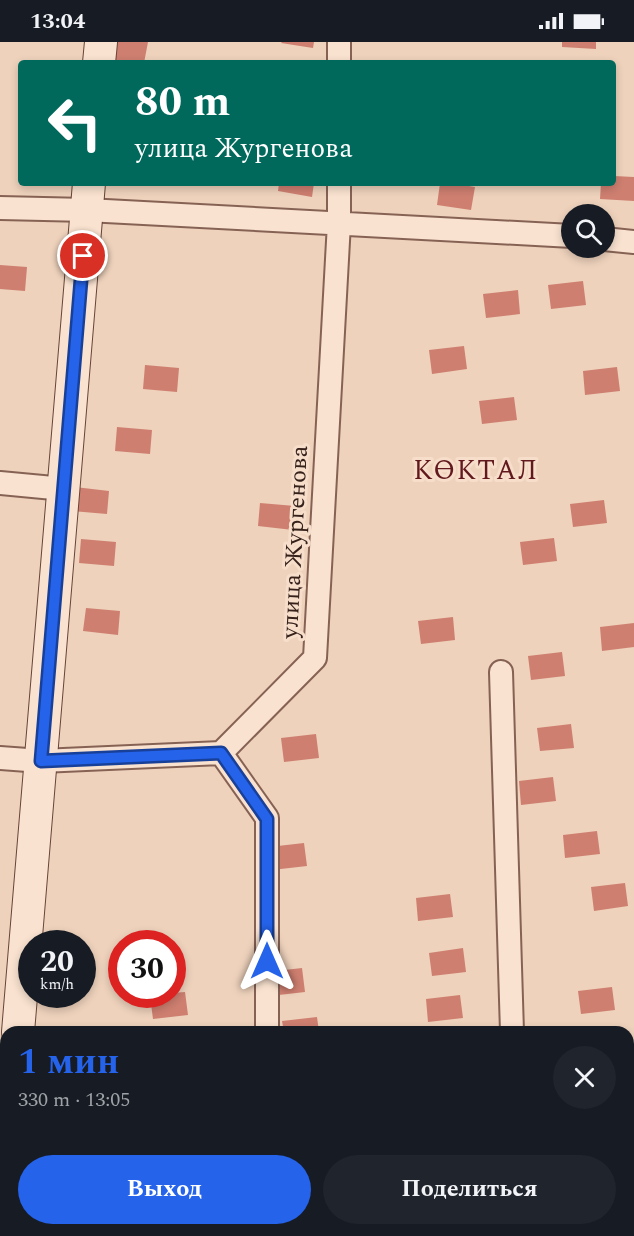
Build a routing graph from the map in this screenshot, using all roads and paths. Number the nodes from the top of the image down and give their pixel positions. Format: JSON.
{"nodes":[{"id":1,"x":101,"y":42,"type":"edge"},
{"id":2,"x":339,"y":42,"type":"edge"},
{"id":3,"x":99,"y":60,"type":"edge"},
{"id":4,"x":339,"y":60,"type":"edge"},
{"id":5,"x":339,"y":186,"type":"edge"},
{"id":6,"x":88,"y":197,"type":"edge"},
{"id":7,"x":0,"y":208,"type":"edge"},
{"id":8,"x":339,"y":223,"type":"junction"},
{"id":9,"x":561,"y":235,"type":"edge"},
{"id":10,"x":615,"y":240,"type":"edge"},
{"id":11,"x":634,"y":242,"type":"edge"},
{"id":12,"x":0,"y":483,"type":"edge"},
{"id":13,"x":64,"y":489,"type":"junction"},
{"id":14,"x":501,"y":672,"type":"dead end"},
{"id":15,"x":221,"y":753,"type":"junction"},
{"id":16,"x":0,"y":758,"type":"edge"},
{"id":17,"x":41,"y":761,"type":"junction"},
{"id":18,"x":13,"y":1023,"type":"edge"},
{"id":19,"x":267,"y":1026,"type":"edge"},
{"id":20,"x":512,"y":1026,"type":"edge"}],
"edges":[{"from":1,"to":3,"type":"street"},
{"from":2,"to":4,"type":"street"},
{"from":5,"to":8,"type":"street","name":"улица Жургенова"},
{"from":6,"to":7,"type":"street"},
{"from":6,"to":8,"type":"street"},
{"from":6,"to":13,"type":"street"},
{"from":8,"to":9,"type":"street"},
{"from":8,"to":15,"type":"street","name":"улица Жургенова"},
{"from":10,"to":11,"type":"street"},
{"from":12,"to":13,"type":"street"},
{"from":13,"to":17,"type":"street"},
{"from":14,"to":20,"type":"street"},
{"from":15,"to":17,"type":"street"},
{"from":15,"to":19,"type":"street"},
{"from":16,"to":17,"type":"street"},
{"from":17,"to":18,"type":"street"}]}
